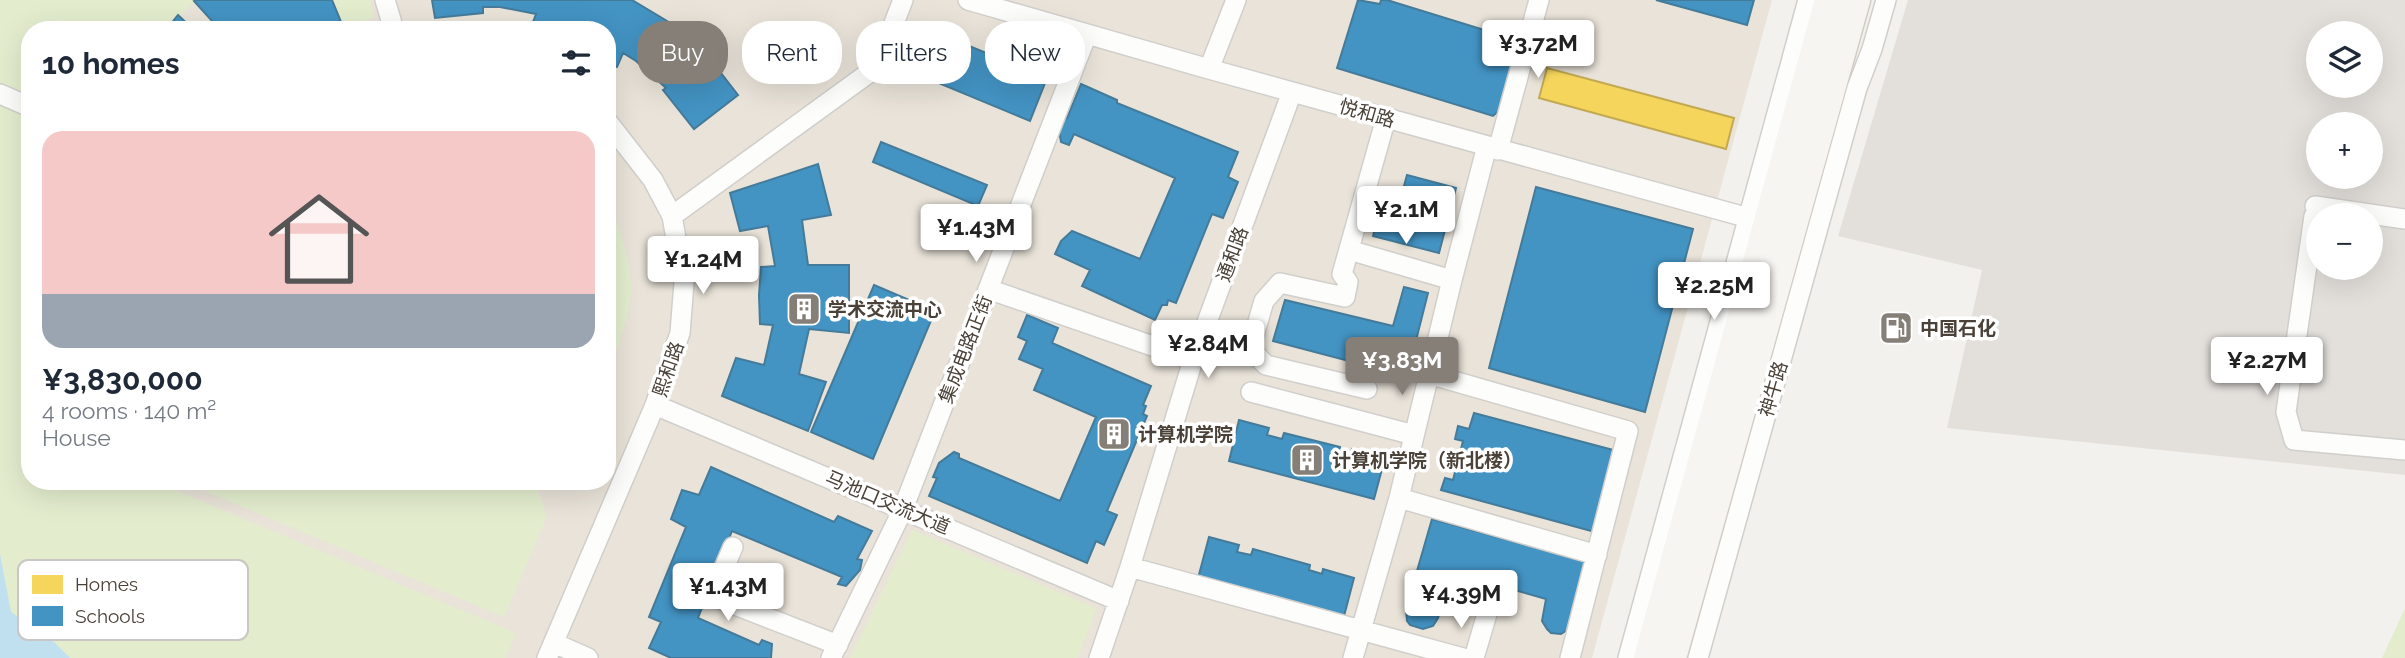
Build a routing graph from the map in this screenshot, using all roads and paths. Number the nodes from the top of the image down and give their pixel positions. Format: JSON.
{"nodes":[{"id":1,"x":386,"y":0,"type":"edge"},
{"id":2,"x":903,"y":0,"type":"edge"},
{"id":3,"x":968,"y":0,"type":"edge"},
{"id":4,"x":1236,"y":0,"type":"edge"},
{"id":5,"x":1539,"y":0,"type":"edge"},
{"id":6,"x":1808,"y":0,"type":"edge"},
{"id":7,"x":1829,"y":0,"type":"edge"},
{"id":8,"x":1856,"y":0,"type":"edge"},
{"id":9,"x":1886,"y":0,"type":"edge"},
{"id":10,"x":392,"y":21,"type":"edge"},
{"id":11,"x":1087,"y":34,"type":"junction"},
{"id":12,"x":1209,"y":69,"type":"junction"},
{"id":13,"x":1292,"y":92,"type":"junction"},
{"id":14,"x":0,"y":94,"type":"edge"},
{"id":15,"x":21,"y":103,"type":"edge"},
{"id":16,"x":1386,"y":118,"type":"junction"},
{"id":17,"x":616,"y":133,"type":"edge"},
{"id":18,"x":1493,"y":148,"type":"junction"},
{"id":19,"x":672,"y":216,"type":"junction"},
{"id":20,"x":2405,"y":219,"type":"edge"},
{"id":21,"x":1758,"y":220,"type":"junction"},
{"id":22,"x":1349,"y":250,"type":"junction"},
{"id":23,"x":1451,"y":280,"type":"junction"},
{"id":24,"x":988,"y":289,"type":"junction"},
{"id":25,"x":1194,"y":360,"type":"junction"},
{"id":26,"x":1429,"y":374,"type":"junction"},
{"id":27,"x":1367,"y":389,"type":"dead end"},
{"id":28,"x":1251,"y":393,"type":"dead end"},
{"id":29,"x":655,"y":405,"type":"junction"},
{"id":30,"x":1414,"y":435,"type":"junction"},
{"id":31,"x":2405,"y":450,"type":"edge"},
{"id":32,"x":1399,"y":498,"type":"junction"},
{"id":33,"x":903,"y":509,"type":"junction"},
{"id":34,"x":733,"y":547,"type":"dead end"},
{"id":35,"x":1597,"y":555,"type":"junction"},
{"id":36,"x":1130,"y":567,"type":"junction"},
{"id":37,"x":1119,"y":601,"type":"junction"},
{"id":38,"x":1487,"y":614,"type":"dead end"},
{"id":39,"x":1362,"y":629,"type":"junction"},
{"id":40,"x":551,"y":651,"type":"edge"},
{"id":41,"x":835,"y":651,"type":"edge"},
{"id":42,"x":589,"y":658,"type":"edge"},
{"id":43,"x":1099,"y":658,"type":"edge"},
{"id":44,"x":1353,"y":658,"type":"edge"},
{"id":45,"x":1463,"y":658,"type":"edge"},
{"id":46,"x":1474,"y":658,"type":"edge"},
{"id":47,"x":1570,"y":658,"type":"edge"},
{"id":48,"x":1628,"y":658,"type":"edge"},
{"id":49,"x":1648,"y":658,"type":"edge"},
{"id":50,"x":1672,"y":658,"type":"edge"},
{"id":51,"x":1698,"y":658,"type":"edge"}],
"edges":[{"from":1,"to":10,"type":"street"},
{"from":2,"to":19,"type":"street"},
{"from":3,"to":11,"type":"street","name":"悦和路"},
{"from":4,"to":12,"type":"street"},
{"from":5,"to":18,"type":"street"},
{"from":6,"to":21,"type":"street"},
{"from":7,"to":21,"type":"main road"},
{"from":8,"to":50,"type":"main road","name":"神牛路"},
{"from":9,"to":51,"type":"street","name":"神牛路"},
{"from":11,"to":12,"type":"street","name":"悦和路"},
{"from":11,"to":24,"type":"street","name":"集成电路正街"},
{"from":12,"to":13,"type":"street","name":"悦和路"},
{"from":13,"to":16,"type":"street","name":"悦和路"},
{"from":13,"to":25,"type":"street","name":"通和路"},
{"from":14,"to":15,"type":"street"},
{"from":16,"to":18,"type":"street","name":"悦和路"},
{"from":16,"to":22,"type":"street"},
{"from":17,"to":19,"type":"street","name":"熙和路"},
{"from":18,"to":21,"type":"street","name":"悦和路"},
{"from":18,"to":23,"type":"street"},
{"from":19,"to":29,"type":"street","name":"熙和路"},
{"from":20,"to":31,"type":"street"},
{"from":21,"to":48,"type":"street"},
{"from":21,"to":49,"type":"main road"},
{"from":22,"to":23,"type":"street"},
{"from":22,"to":27,"type":"street"},
{"from":23,"to":26,"type":"street"},
{"from":24,"to":25,"type":"street"},
{"from":24,"to":33,"type":"street","name":"集成电路正街"},
{"from":25,"to":36,"type":"street","name":"通和路"},
{"from":26,"to":30,"type":"street"},
{"from":26,"to":35,"type":"street"},
{"from":28,"to":30,"type":"street"},
{"from":29,"to":33,"type":"street","name":"马池口交流大道"},
{"from":29,"to":40,"type":"street","name":"熙和路"},
{"from":30,"to":32,"type":"street"},
{"from":32,"to":35,"type":"street"},
{"from":32,"to":39,"type":"street"},
{"from":33,"to":37,"type":"street","name":"马池口交流大道"},
{"from":33,"to":41,"type":"street","name":"集成电路正街"},
{"from":34,"to":41,"type":"street"},
{"from":35,"to":47,"type":"street"},
{"from":36,"to":37,"type":"street","name":"通和路"},
{"from":36,"to":39,"type":"street"},
{"from":37,"to":43,"type":"street","name":"通和路"},
{"from":38,"to":46,"type":"street"},
{"from":39,"to":44,"type":"street"},
{"from":39,"to":45,"type":"street"},
{"from":40,"to":42,"type":"street"}]}
